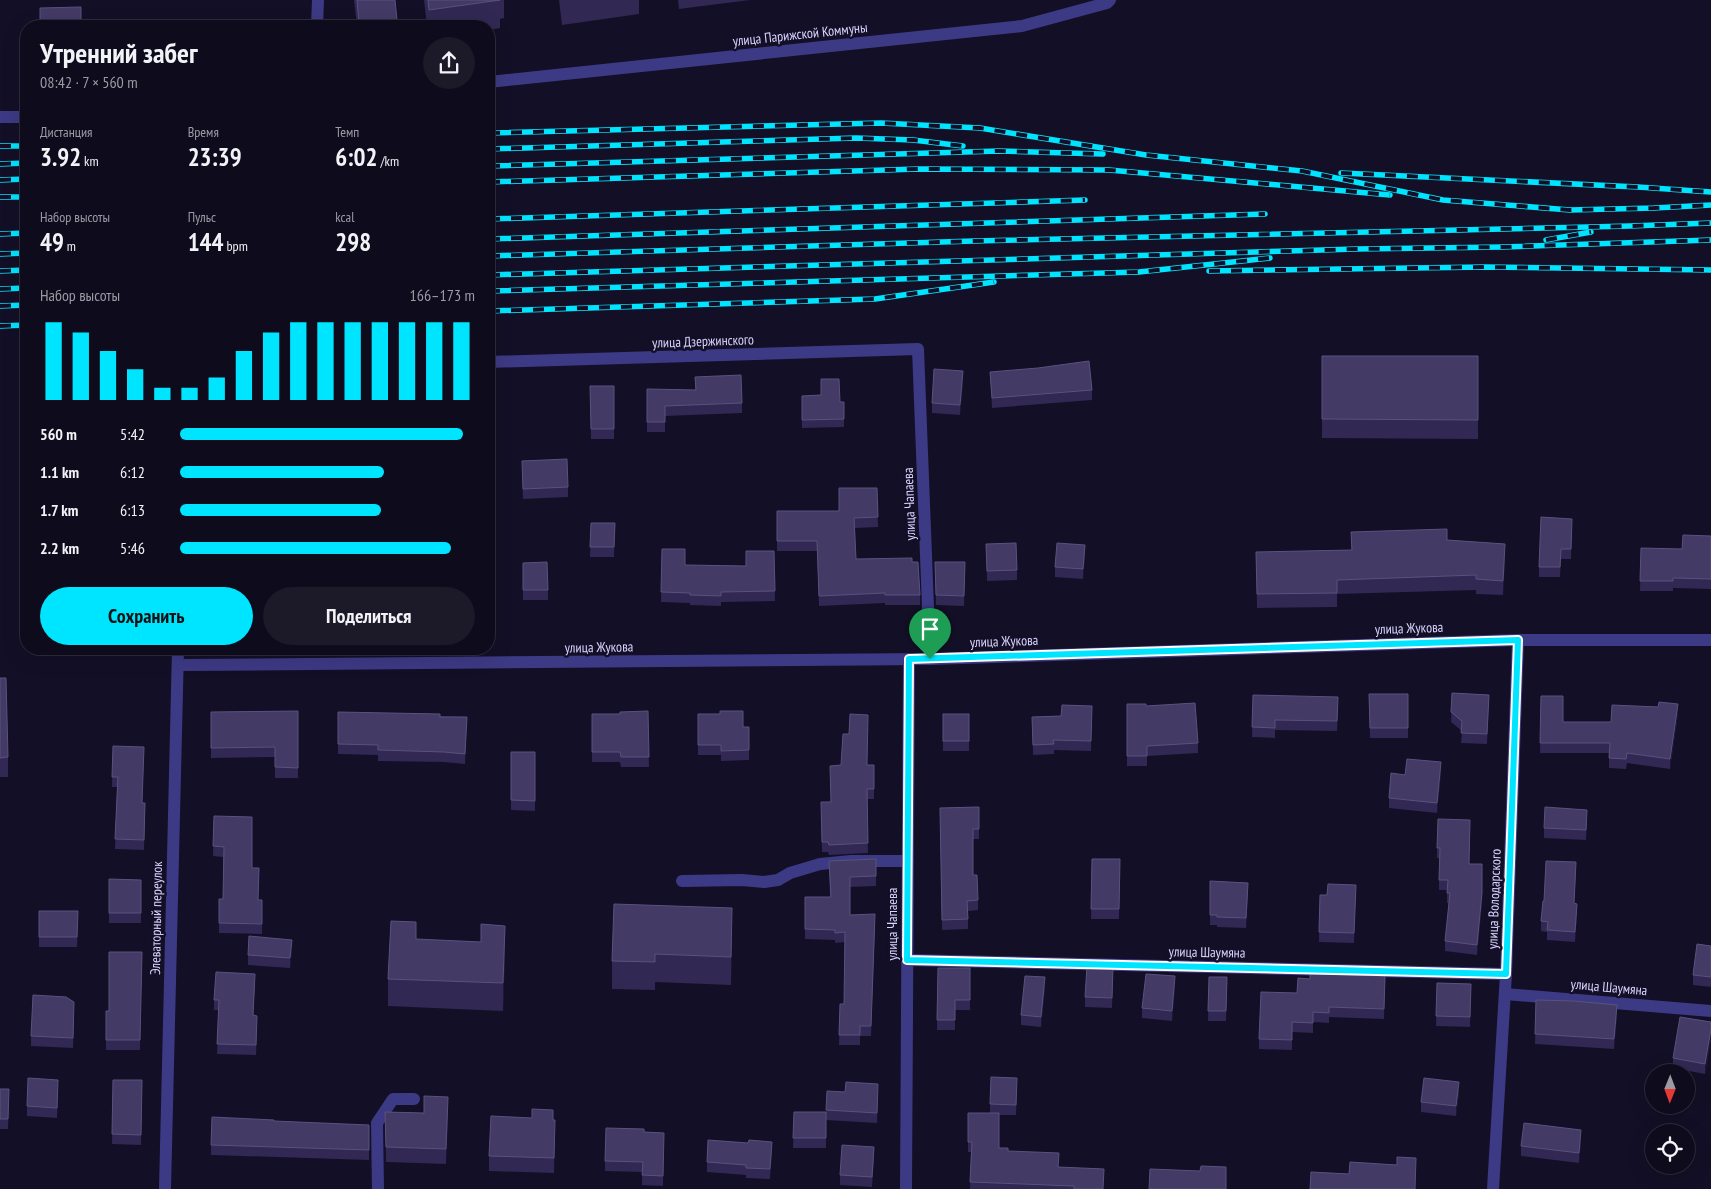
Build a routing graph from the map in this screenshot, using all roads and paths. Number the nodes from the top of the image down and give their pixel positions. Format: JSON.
{"nodes":[{"id":1,"x":318,"y":0,"type":"edge"},
{"id":2,"x":1110,"y":0,"type":"edge"},
{"id":3,"x":317,"y":20,"type":"edge"},
{"id":4,"x":495,"y":81,"type":"edge"},
{"id":5,"x":20,"y":116,"type":"edge"},
{"id":6,"x":0,"y":117,"type":"edge"},
{"id":7,"x":918,"y":349,"type":"joint"},
{"id":8,"x":495,"y":362,"type":"edge"},
{"id":9,"x":1518,"y":640,"type":"junction"},
{"id":10,"x":1711,"y":640,"type":"edge"},
{"id":11,"x":178,"y":655,"type":"edge"},
{"id":12,"x":909,"y":659,"type":"junction"},
{"id":13,"x":930,"y":659,"type":"junction"},
{"id":14,"x":178,"y":665,"type":"junction"},
{"id":15,"x":908,"y":861,"type":"junction"},
{"id":16,"x":682,"y":881,"type":"dead end"},
{"id":17,"x":907,"y":960,"type":"junction"},
{"id":18,"x":1506,"y":974,"type":"junction"},
{"id":19,"x":1505,"y":994,"type":"junction"},
{"id":20,"x":1711,"y":1010,"type":"edge"},
{"id":21,"x":414,"y":1099,"type":"dead end"},
{"id":22,"x":164,"y":1189,"type":"edge"},
{"id":23,"x":378,"y":1189,"type":"edge"},
{"id":24,"x":906,"y":1189,"type":"edge"},
{"id":25,"x":1493,"y":1189,"type":"edge"}],
"edges":[{"from":1,"to":3,"type":"street"},
{"from":2,"to":4,"type":"street","name":"улица Парижской Коммуны"},
{"from":5,"to":6,"type":"street"},
{"from":7,"to":8,"type":"street","name":"улица Дзержинского"},
{"from":7,"to":13,"type":"street","name":"улица Чапаева"},
{"from":9,"to":10,"type":"street","name":"улица Жукова"},
{"from":9,"to":13,"type":"street","name":"улица Жукова"},
{"from":9,"to":18,"type":"street","name":"улица Володарского"},
{"from":11,"to":14,"type":"street","name":"Элеваторный переулок"},
{"from":12,"to":13,"type":"street","name":"улица Жукова"},
{"from":12,"to":14,"type":"street","name":"улица Жукова"},
{"from":12,"to":15,"type":"street","name":"улица Чапаева"},
{"from":14,"to":22,"type":"street","name":"Элеваторный переулок"},
{"from":15,"to":16,"type":"street"},
{"from":15,"to":17,"type":"street","name":"улица Чапаева"},
{"from":17,"to":18,"type":"street","name":"улица Шаумяна"},
{"from":17,"to":24,"type":"street","name":"улица Чапаева"},
{"from":18,"to":19,"type":"street","name":"улица Володарского"},
{"from":19,"to":20,"type":"street","name":"улица Шаумяна"},
{"from":19,"to":25,"type":"street","name":"улица Володарского"},
{"from":21,"to":23,"type":"street"}]}
